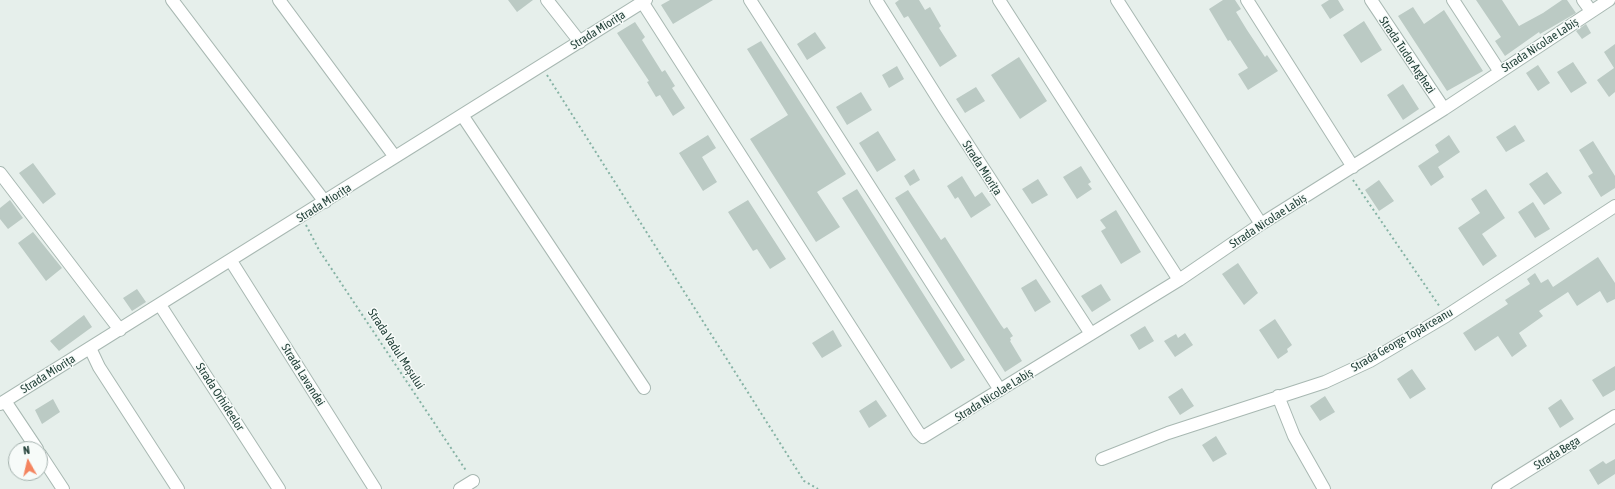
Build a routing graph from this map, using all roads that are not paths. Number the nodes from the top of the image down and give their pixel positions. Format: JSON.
{"nodes":[{"id":1,"x":172,"y":0,"type":"edge"},
{"id":2,"x":279,"y":0,"type":"edge"},
{"id":3,"x":548,"y":0,"type":"edge"},
{"id":4,"x":750,"y":0,"type":"edge"},
{"id":5,"x":876,"y":0,"type":"edge"},
{"id":6,"x":999,"y":0,"type":"edge"},
{"id":7,"x":1117,"y":0,"type":"edge"},
{"id":8,"x":1247,"y":0,"type":"edge"},
{"id":9,"x":1371,"y":0,"type":"edge"},
{"id":10,"x":1453,"y":0,"type":"edge"},
{"id":11,"x":1584,"y":0,"type":"edge"},
{"id":12,"x":1609,"y":0,"type":"edge"},
{"id":13,"x":643,"y":1,"type":"edge"},
{"id":14,"x":1591,"y":11,"type":"junction"},
{"id":15,"x":580,"y":42,"type":"junction"},
{"id":16,"x":1500,"y":72,"type":"junction"},
{"id":17,"x":1444,"y":109,"type":"junction"},
{"id":18,"x":462,"y":115,"type":"junction"},
{"id":19,"x":396,"y":157,"type":"junction"},
{"id":20,"x":1350,"y":169,"type":"junction"},
{"id":21,"x":0,"y":173,"type":"edge"},
{"id":22,"x":325,"y":202,"type":"junction"},
{"id":23,"x":1615,"y":206,"type":"edge"},
{"id":24,"x":1261,"y":224,"type":"junction"},
{"id":25,"x":231,"y":261,"type":"junction"},
{"id":26,"x":1179,"y":280,"type":"junction"},
{"id":27,"x":160,"y":304,"type":"junction"},
{"id":28,"x":120,"y":330,"type":"junction"},
{"id":29,"x":1091,"y":334,"type":"junction"},
{"id":30,"x":90,"y":348,"type":"junction"},
{"id":31,"x":644,"y":388,"type":"dead end"},
{"id":32,"x":1000,"y":390,"type":"junction"},
{"id":33,"x":1278,"y":396,"type":"junction"},
{"id":34,"x":3,"y":402,"type":"edge"},
{"id":35,"x":1615,"y":416,"type":"edge"},
{"id":36,"x":31,"y":441,"type":"edge"},
{"id":37,"x":1102,"y":458,"type":"dead end"},
{"id":38,"x":48,"y":467,"type":"edge"},
{"id":39,"x":473,"y":481,"type":"road end"},
{"id":40,"x":62,"y":489,"type":"edge"},
{"id":41,"x":178,"y":489,"type":"edge"},
{"id":42,"x":279,"y":489,"type":"edge"},
{"id":43,"x":375,"y":489,"type":"edge"},
{"id":44,"x":460,"y":489,"type":"edge"},
{"id":45,"x":1324,"y":489,"type":"edge"},
{"id":46,"x":1498,"y":489,"type":"edge"}],
"edges":[{"from":1,"to":22,"type":"street"},
{"from":2,"to":19,"type":"street"},
{"from":3,"to":15,"type":"street"},
{"from":4,"to":32,"type":"street"},
{"from":5,"to":29,"type":"street","name":"Strada Miorița"},
{"from":6,"to":26,"type":"street"},
{"from":7,"to":24,"type":"street"},
{"from":8,"to":20,"type":"street"},
{"from":9,"to":17,"type":"street","name":"Strada Tudor Arghezi"},
{"from":10,"to":16,"type":"street"},
{"from":11,"to":14,"type":"street"},
{"from":12,"to":14,"type":"street","name":"Strada Nicolae Labiș"},
{"from":13,"to":15,"type":"street","name":"Strada Miorița"},
{"from":13,"to":32,"type":"street","name":"Strada Nicolae Labiș"},
{"from":14,"to":16,"type":"street","name":"Strada Nicolae Labiș"},
{"from":15,"to":18,"type":"street","name":"Strada Miorița"},
{"from":16,"to":17,"type":"street","name":"Strada Nicolae Labiș"},
{"from":17,"to":20,"type":"street","name":"Strada Nicolae Labiș"},
{"from":18,"to":19,"type":"street","name":"Strada Miorița"},
{"from":18,"to":31,"type":"street"},
{"from":19,"to":22,"type":"street","name":"Strada Miorița"},
{"from":20,"to":24,"type":"street","name":"Strada Nicolae Labiș"},
{"from":21,"to":28,"type":"street"},
{"from":22,"to":25,"type":"street","name":"Strada Miorița"},
{"from":23,"to":33,"type":"street","name":"Strada George Topârceanu"},
{"from":24,"to":26,"type":"street","name":"Strada Nicolae Labiș"},
{"from":25,"to":27,"type":"street","name":"Strada Miorița"},
{"from":25,"to":43,"type":"street","name":"Strada Lavandei"},
{"from":26,"to":29,"type":"street","name":"Strada Nicolae Labiș"},
{"from":27,"to":28,"type":"street","name":"Strada Miorița"},
{"from":27,"to":42,"type":"street","name":"Strada Orhideelor"},
{"from":28,"to":30,"type":"street","name":"Strada Miorița"},
{"from":29,"to":32,"type":"street","name":"Strada Nicolae Labiș"},
{"from":30,"to":34,"type":"street","name":"Strada Miorița"},
{"from":30,"to":41,"type":"street"},
{"from":33,"to":37,"type":"street","name":"Strada George Topârceanu"},
{"from":33,"to":45,"type":"street"},
{"from":34,"to":36,"type":"street"},
{"from":35,"to":46,"type":"street","name":"Strada Bega"},
{"from":38,"to":40,"type":"street"},
{"from":39,"to":44,"type":"street"}]}
